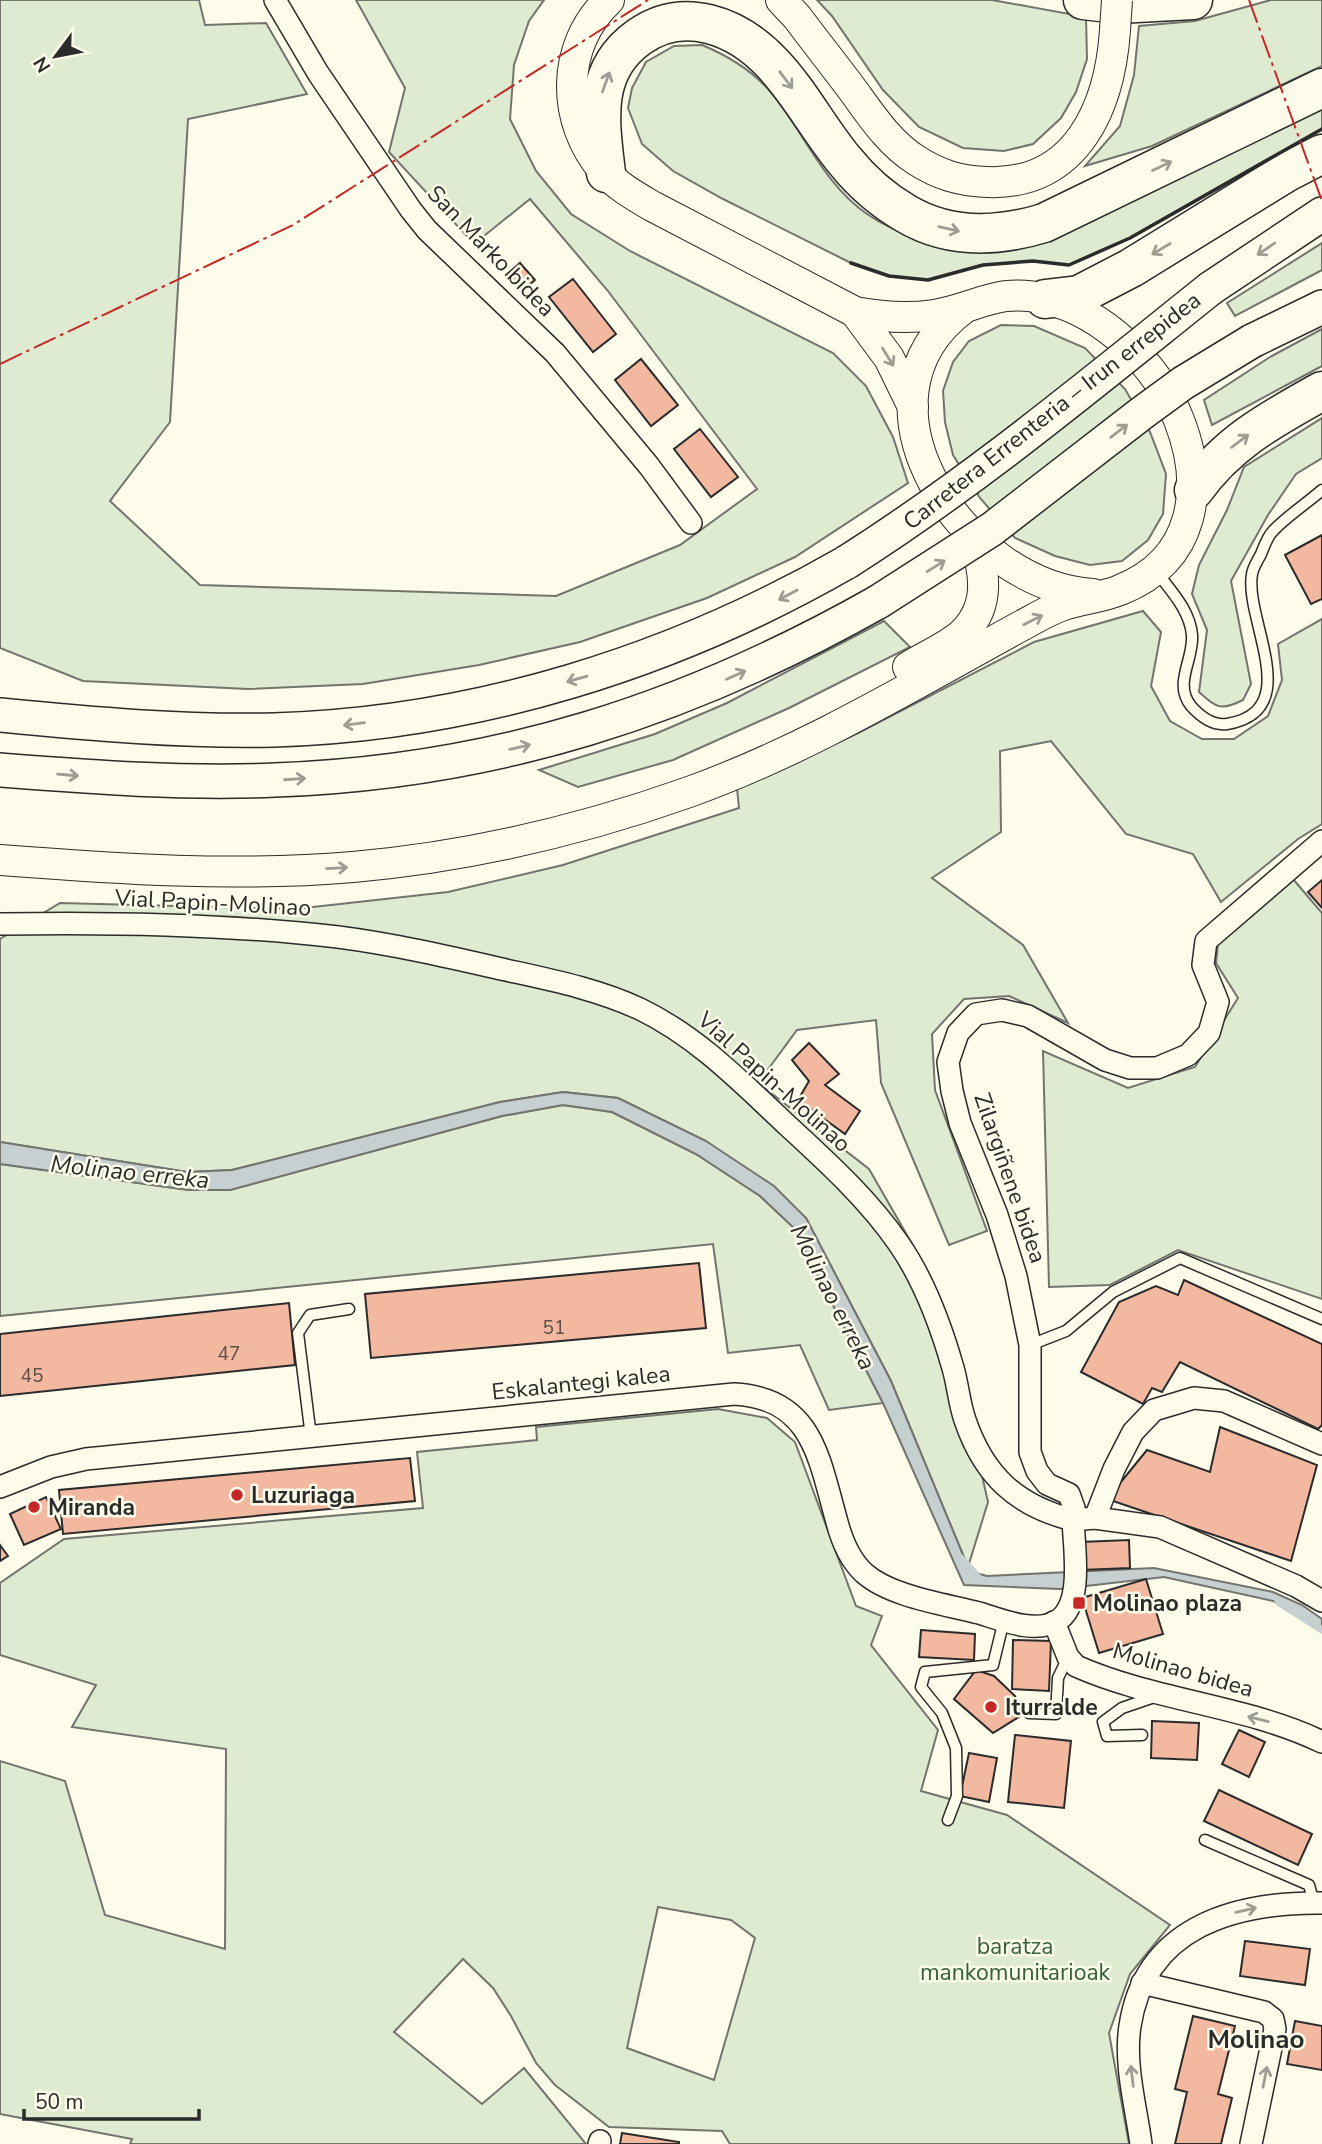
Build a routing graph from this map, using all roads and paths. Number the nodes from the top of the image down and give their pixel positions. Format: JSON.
{"nodes":[{"id":1,"x":275,"y":0,"type":"edge"},
{"id":2,"x":609,"y":0,"type":"edge"},
{"id":3,"x":781,"y":0,"type":"edge"},
{"id":4,"x":1083,"y":0,"type":"edge"},
{"id":5,"x":1117,"y":0,"type":"edge"},
{"id":6,"x":1193,"y":0,"type":"edge"},
{"id":7,"x":1322,"y":89,"type":"edge"},
{"id":8,"x":1322,"y":154,"type":"edge"},
{"id":9,"x":606,"y":173,"type":"junction"},
{"id":10,"x":1322,"y":214,"type":"edge"},
{"id":11,"x":1045,"y":299,"type":"junction"},
{"id":12,"x":1322,"y":307,"type":"edge"},
{"id":13,"x":963,"y":309,"type":"junction"},
{"id":14,"x":855,"y":312,"type":"junction"},
{"id":15,"x":1322,"y":391,"type":"edge"},
{"id":16,"x":913,"y":407,"type":"junction"},
{"id":17,"x":1194,"y":490,"type":"junction"},
{"id":18,"x":1322,"y":491,"type":"edge"},
{"id":19,"x":691,"y":523,"type":"dead end"},
{"id":20,"x":973,"y":538,"type":"junction"},
{"id":21,"x":1154,"y":569,"type":"junction"},
{"id":22,"x":1114,"y":593,"type":"junction"},
{"id":23,"x":956,"y":650,"type":"junction"},
{"id":24,"x":0,"y":715,"type":"edge"},
{"id":25,"x":0,"y":770,"type":"edge"},
{"id":26,"x":0,"y":841,"type":"edge"},
{"id":27,"x":1322,"y":841,"type":"edge"},
{"id":28,"x":0,"y":860,"type":"edge"},
{"id":29,"x":2,"y":925,"type":"edge"},
{"id":30,"x":349,"y":1309,"type":"dead end"},
{"id":31,"x":1322,"y":1318,"type":"edge"},
{"id":32,"x":1030,"y":1345,"type":"junction"},
{"id":33,"x":312,"y":1437,"type":"junction"},
{"id":34,"x":1322,"y":1444,"type":"edge"},
{"id":35,"x":0,"y":1487,"type":"edge"},
{"id":36,"x":1084,"y":1519,"type":"junction"},
{"id":37,"x":1322,"y":1601,"type":"edge"},
{"id":38,"x":1004,"y":1620,"type":"junction"},
{"id":39,"x":1054,"y":1622,"type":"junction"},
{"id":40,"x":1068,"y":1657,"type":"junction"},
{"id":41,"x":1159,"y":1695,"type":"junction"},
{"id":42,"x":1029,"y":1713,"type":"dead end"},
{"id":43,"x":1142,"y":1735,"type":"dead end"},
{"id":44,"x":1322,"y":1742,"type":"edge"},
{"id":45,"x":948,"y":1820,"type":"dead end"},
{"id":46,"x":1205,"y":1840,"type":"dead end"},
{"id":47,"x":1318,"y":1903,"type":"edge"},
{"id":48,"x":1142,"y":1983,"type":"junction"},
{"id":49,"x":1141,"y":2144,"type":"edge"},
{"id":50,"x":1251,"y":2144,"type":"edge"}],
"edges":[{"from":1,"to":19,"type":"street","name":"San Marko bidea"},
{"from":2,"to":9,"type":"street"},
{"from":3,"to":5,"type":"street","bridge":true},
{"from":4,"to":6,"type":"highway"},
{"from":9,"to":7,"type":"highway","one_way":true},
{"from":8,"to":11,"type":"highway","one_way":true},
{"from":9,"to":14,"type":"street"},
{"from":10,"to":24,"type":"main road","name":"Carretera Errenteria – Irun errepidea","one_way":true,"bridge":true},
{"from":11,"to":13,"type":"street"},
{"from":11,"to":17,"type":"street"},
{"from":25,"to":12,"type":"main road","one_way":true,"bridge":true},
{"from":13,"to":14,"type":"street"},
{"from":13,"to":16,"type":"street"},
{"from":14,"to":16,"type":"street","one_way":true},
{"from":17,"to":15,"type":"highway","one_way":true},
{"from":16,"to":20,"type":"street"},
{"from":17,"to":21,"type":"street"},
{"from":18,"to":21,"type":"lane"},
{"from":20,"to":22,"type":"street"},
{"from":20,"to":23,"type":"street"},
{"from":21,"to":22,"type":"street"},
{"from":23,"to":22,"type":"street","one_way":true},
{"from":23,"to":26,"type":"street"},
{"from":28,"to":23,"type":"street","one_way":true},
{"from":27,"to":32,"type":"street","name":"Zilargiñene bidea"},
{"from":29,"to":36,"type":"street","name":"Vial Papin-Molinao"},
{"from":30,"to":33,"type":"lane"},
{"from":31,"to":32,"type":"lane"},
{"from":32,"to":36,"type":"street","name":"Zilargiñene bidea"},
{"from":33,"to":35,"type":"street","name":"Eskalantegi kalea"},
{"from":33,"to":38,"type":"street","name":"Eskalantegi kalea"},
{"from":34,"to":36,"type":"street"},
{"from":36,"to":37,"type":"street","name":"Vial Papin-Molinao"},
{"from":36,"to":39,"type":"street"},
{"from":38,"to":39,"type":"street","name":"Eskalantegi kalea"},
{"from":38,"to":45,"type":"lane"},
{"from":39,"to":40,"type":"street"},
{"from":40,"to":41,"type":"street","name":"Molinao bidea"},
{"from":40,"to":42,"type":"lane"},
{"from":41,"to":43,"type":"lane"},
{"from":44,"to":41,"type":"street","name":"Molinao bidea","one_way":true},
{"from":46,"to":47,"type":"lane"},
{"from":48,"to":47,"type":"street","one_way":true},
{"from":49,"to":48,"type":"street","one_way":true},
{"from":50,"to":48,"type":"street","one_way":true}]}
